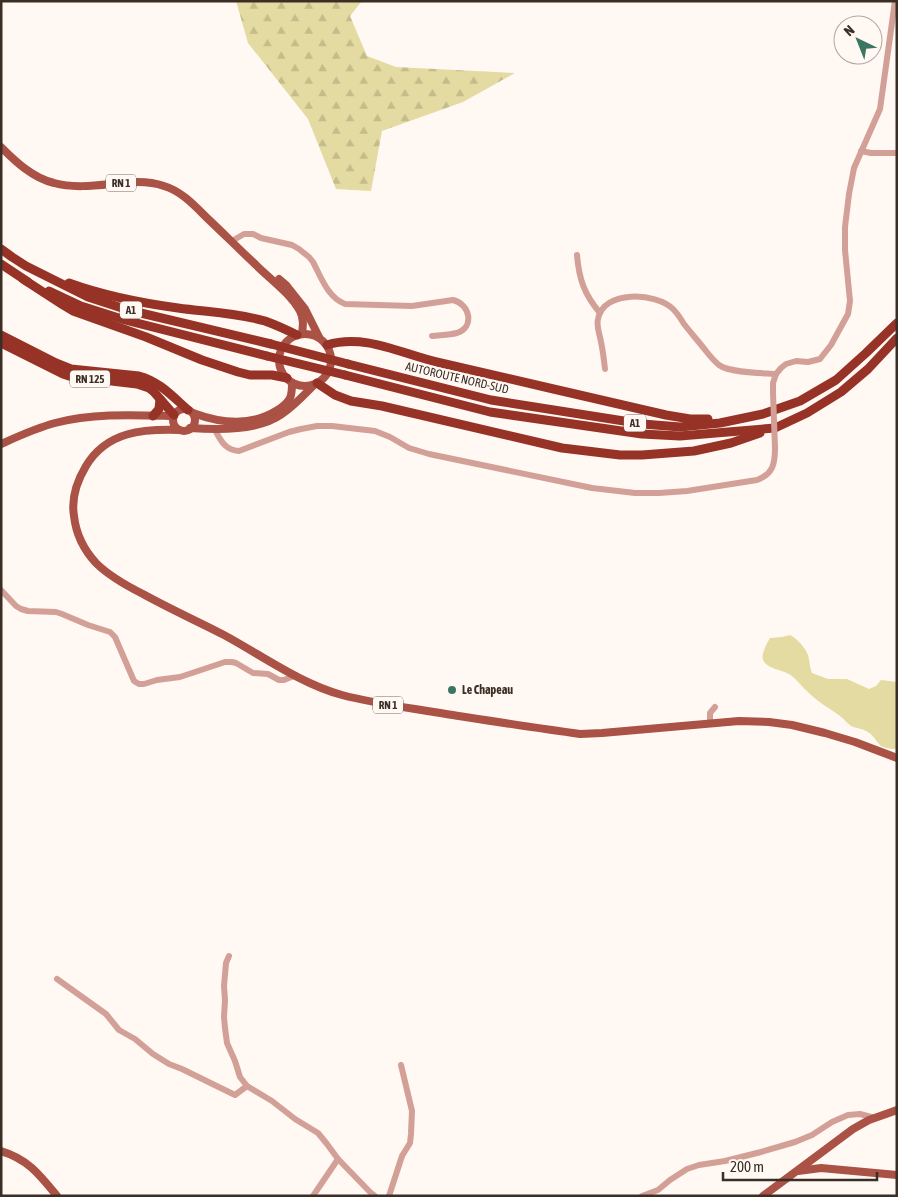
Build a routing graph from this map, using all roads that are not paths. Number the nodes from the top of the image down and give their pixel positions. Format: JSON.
{"nodes":[{"id":1,"x":895,"y":1,"type":"edge"},
{"id":2,"x":1,"y":147,"type":"edge"},
{"id":3,"x":861,"y":151,"type":"junction"},
{"id":4,"x":897,"y":153,"type":"edge"},
{"id":5,"x":232,"y":241,"type":"junction"},
{"id":6,"x":1,"y":249,"type":"edge"},
{"id":7,"x":577,"y":255,"type":"dead end"},
{"id":8,"x":1,"y":264,"type":"edge"},
{"id":9,"x":26,"y":266,"type":"junction"},
{"id":10,"x":23,"y":279,"type":"junction"},
{"id":11,"x":600,"y":313,"type":"junction"},
{"id":12,"x":897,"y":323,"type":"edge"},
{"id":13,"x":300,"y":334,"type":"junction"},
{"id":14,"x":1,"y":335,"type":"edge"},
{"id":15,"x":318,"y":335,"type":"junction"},
{"id":16,"x":432,"y":336,"type":"dead end"},
{"id":17,"x":897,"y":338,"type":"edge"},
{"id":18,"x":343,"y":341,"type":"junction"},
{"id":19,"x":1,"y":343,"type":"edge"},
{"id":20,"x":327,"y":345,"type":"junction"},
{"id":21,"x":604,"y":369,"type":"dead end"},
{"id":22,"x":776,"y":374,"type":"junction"},
{"id":23,"x":290,"y":381,"type":"junction"},
{"id":24,"x":317,"y":383,"type":"junction"},
{"id":25,"x":160,"y":399,"type":"junction"},
{"id":26,"x":191,"y":412,"type":"junction"},
{"id":27,"x":763,"y":414,"type":"junction"},
{"id":28,"x":153,"y":416,"type":"junction"},
{"id":29,"x":173,"y":419,"type":"junction"},
{"id":30,"x":190,"y":428,"type":"junction"},
{"id":31,"x":775,"y":428,"type":"junction"},
{"id":32,"x":159,"y":429,"type":"junction"},
{"id":33,"x":179,"y":430,"type":"junction"},
{"id":34,"x":215,"y":430,"type":"junction"},
{"id":35,"x":1,"y":444,"type":"edge"},
{"id":36,"x":1,"y":590,"type":"edge"},
{"id":37,"x":296,"y":675,"type":"junction"},
{"id":38,"x":715,"y":707,"type":"dead end"},
{"id":39,"x":710,"y":723,"type":"junction"},
{"id":40,"x":897,"y":758,"type":"edge"},
{"id":41,"x":229,"y":956,"type":"dead end"},
{"id":42,"x":56,"y":979,"type":"dead end"},
{"id":43,"x":401,"y":1066,"type":"dead end"},
{"id":44,"x":247,"y":1086,"type":"junction"},
{"id":45,"x":897,"y":1110,"type":"edge"},
{"id":46,"x":875,"y":1118,"type":"junction"},
{"id":47,"x":1,"y":1150,"type":"edge"},
{"id":48,"x":820,"y":1154,"type":"junction"},
{"id":49,"x":338,"y":1160,"type":"junction"},
{"id":50,"x":822,"y":1168,"type":"junction"},
{"id":51,"x":796,"y":1171,"type":"junction"},
{"id":52,"x":897,"y":1174,"type":"edge"},
{"id":53,"x":58,"y":1196,"type":"edge"},
{"id":54,"x":312,"y":1196,"type":"edge"},
{"id":55,"x":375,"y":1196,"type":"edge"},
{"id":56,"x":389,"y":1196,"type":"edge"},
{"id":57,"x":642,"y":1196,"type":"edge"},
{"id":58,"x":763,"y":1196,"type":"edge"}],
"edges":[{"from":1,"to":3,"type":"street"},
{"from":2,"to":5,"type":"main road","number":"RN 1"},
{"from":3,"to":4,"type":"street"},
{"from":3,"to":22,"type":"street"},
{"from":5,"to":13,"type":"main road","number":"RN 1"},
{"from":5,"to":15,"type":"main road","number":"RN 1"},
{"from":5,"to":16,"type":"street"},
{"from":6,"to":9,"type":"highway","name":"AUTOROUTE NORD-SUD","number":"A1"},
{"from":7,"to":11,"type":"street"},
{"from":8,"to":10,"type":"highway","name":"AUTOROUTE NORD-SUD","number":"A1"},
{"from":9,"to":13,"type":"highway"},
{"from":9,"to":27,"type":"highway","name":"AUTOROUTE NORD-SUD","number":"A1","bridge":true},
{"from":10,"to":23,"type":"highway"},
{"from":10,"to":31,"type":"highway","name":"AUTOROUTE NORD-SUD","number":"A1","bridge":true},
{"from":11,"to":21,"type":"street"},
{"from":11,"to":22,"type":"street"},
{"from":12,"to":27,"type":"highway","name":"AUTOROUTE NORD-SUD","number":"A1"},
{"from":13,"to":15,"type":"main road"},
{"from":13,"to":23,"type":"main road"},
{"from":14,"to":26,"type":"highway"},
{"from":15,"to":18,"type":"main road"},
{"from":15,"to":20,"type":"main road"},
{"from":17,"to":31,"type":"highway","name":"AUTOROUTE NORD-SUD","number":"A1"},
{"from":18,"to":20,"type":"highway"},
{"from":18,"to":27,"type":"highway"},
{"from":19,"to":25,"type":"highway","number":"RN 125"},
{"from":20,"to":24,"type":"main road"},
{"from":22,"to":34,"type":"street","bridge":true},
{"from":23,"to":24,"type":"main road"},
{"from":23,"to":26,"type":"main road"},
{"from":24,"to":31,"type":"highway"},
{"from":24,"to":34,"type":"main road"},
{"from":25,"to":28,"type":"highway"},
{"from":25,"to":29,"type":"highway","number":"RN 125"},
{"from":26,"to":29,"type":"main road"},
{"from":26,"to":30,"type":"main road"},
{"from":28,"to":29,"type":"main road"},
{"from":28,"to":35,"type":"main road"},
{"from":29,"to":32,"type":"main road","number":"RN 1"},
{"from":29,"to":33,"type":"main road"},
{"from":30,"to":33,"type":"main road"},
{"from":30,"to":34,"type":"main road"},
{"from":32,"to":33,"type":"main road","number":"RN 1"},
{"from":32,"to":37,"type":"main road","number":"RN 1"},
{"from":36,"to":37,"type":"street"},
{"from":37,"to":39,"type":"main road","number":"RN 1"},
{"from":38,"to":39,"type":"street"},
{"from":39,"to":40,"type":"main road","number":"RN 1"},
{"from":41,"to":44,"type":"street"},
{"from":42,"to":44,"type":"street"},
{"from":43,"to":56,"type":"street"},
{"from":44,"to":49,"type":"street"},
{"from":45,"to":46,"type":"main road"},
{"from":46,"to":48,"type":"main road"},
{"from":46,"to":57,"type":"street"},
{"from":47,"to":53,"type":"main road"},
{"from":48,"to":50,"type":"street"},
{"from":48,"to":51,"type":"main road"},
{"from":49,"to":54,"type":"street"},
{"from":49,"to":55,"type":"street"},
{"from":50,"to":51,"type":"main road"},
{"from":50,"to":52,"type":"main road"},
{"from":51,"to":58,"type":"main road"}]}
